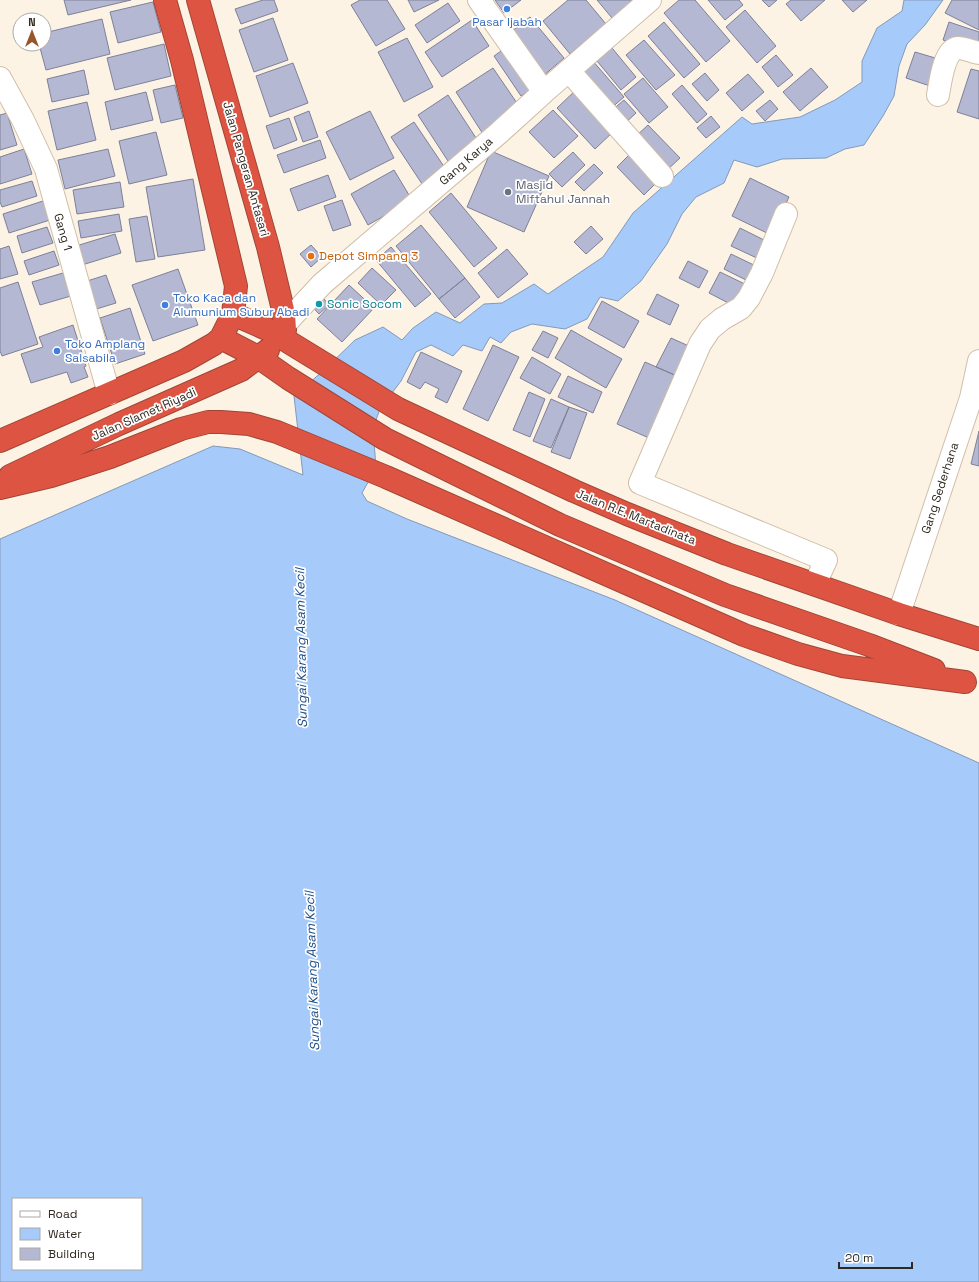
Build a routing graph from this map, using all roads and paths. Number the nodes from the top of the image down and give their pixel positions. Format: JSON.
{"nodes":[{"id":1,"x":165,"y":0,"type":"edge"},
{"id":2,"x":198,"y":0,"type":"edge"},
{"id":3,"x":479,"y":0,"type":"edge"},
{"id":4,"x":650,"y":0,"type":"edge"},
{"id":5,"x":979,"y":53,"type":"edge"},
{"id":6,"x":569,"y":70,"type":"junction"},
{"id":7,"x":0,"y":78,"type":"edge"},
{"id":8,"x":544,"y":92,"type":"junction"},
{"id":9,"x":938,"y":95,"type":"dead end"},
{"id":10,"x":662,"y":176,"type":"dead end"},
{"id":11,"x":786,"y":214,"type":"dead end"},
{"id":12,"x":233,"y":314,"type":"junction"},
{"id":13,"x":284,"y":331,"type":"junction"},
{"id":14,"x":221,"y":338,"type":"junction"},
{"id":15,"x":258,"y":357,"type":"junction"},
{"id":16,"x":979,"y":361,"type":"edge"},
{"id":17,"x":109,"y":394,"type":"junction"},
{"id":18,"x":0,"y":440,"type":"edge"},
{"id":19,"x":0,"y":480,"type":"edge"},
{"id":20,"x":0,"y":488,"type":"edge"},
{"id":21,"x":815,"y":584,"type":"junction"},
{"id":22,"x":898,"y":614,"type":"junction"},
{"id":23,"x":979,"y":639,"type":"edge"},
{"id":24,"x":972,"y":682,"type":"edge"}],
"edges":[{"from":1,"to":12,"type":"highway"},
{"from":2,"to":13,"type":"highway","name":"Jalan Pangeran Antasari"},
{"from":3,"to":8,"type":"street"},
{"from":4,"to":6,"type":"street","name":"Gang Karya"},
{"from":5,"to":9,"type":"street"},
{"from":6,"to":8,"type":"street","name":"Gang Karya"},
{"from":6,"to":10,"type":"street"},
{"from":7,"to":17,"type":"street","name":"Gang 1"},
{"from":8,"to":13,"type":"street","name":"Gang Karya"},
{"from":11,"to":21,"type":"street"},
{"from":12,"to":13,"type":"highway","name":"Jalan R.E. Martadinata"},
{"from":12,"to":14,"type":"highway"},
{"from":13,"to":15,"type":"highway","name":"Jalan Slamet Riyadi"},
{"from":13,"to":21,"type":"highway","name":"Jalan R.E. Martadinata"},
{"from":14,"to":15,"type":"highway"},
{"from":14,"to":17,"type":"highway"},
{"from":15,"to":19,"type":"highway","name":"Jalan Slamet Riyadi"},
{"from":15,"to":24,"type":"highway"},
{"from":16,"to":22,"type":"street","name":"Gang Sederhana"},
{"from":17,"to":18,"type":"highway"},
{"from":20,"to":24,"type":"highway"},
{"from":21,"to":22,"type":"highway","name":"Jalan R.E. Martadinata"},
{"from":22,"to":23,"type":"highway","name":"Jalan R.E. Martadinata"}]}
